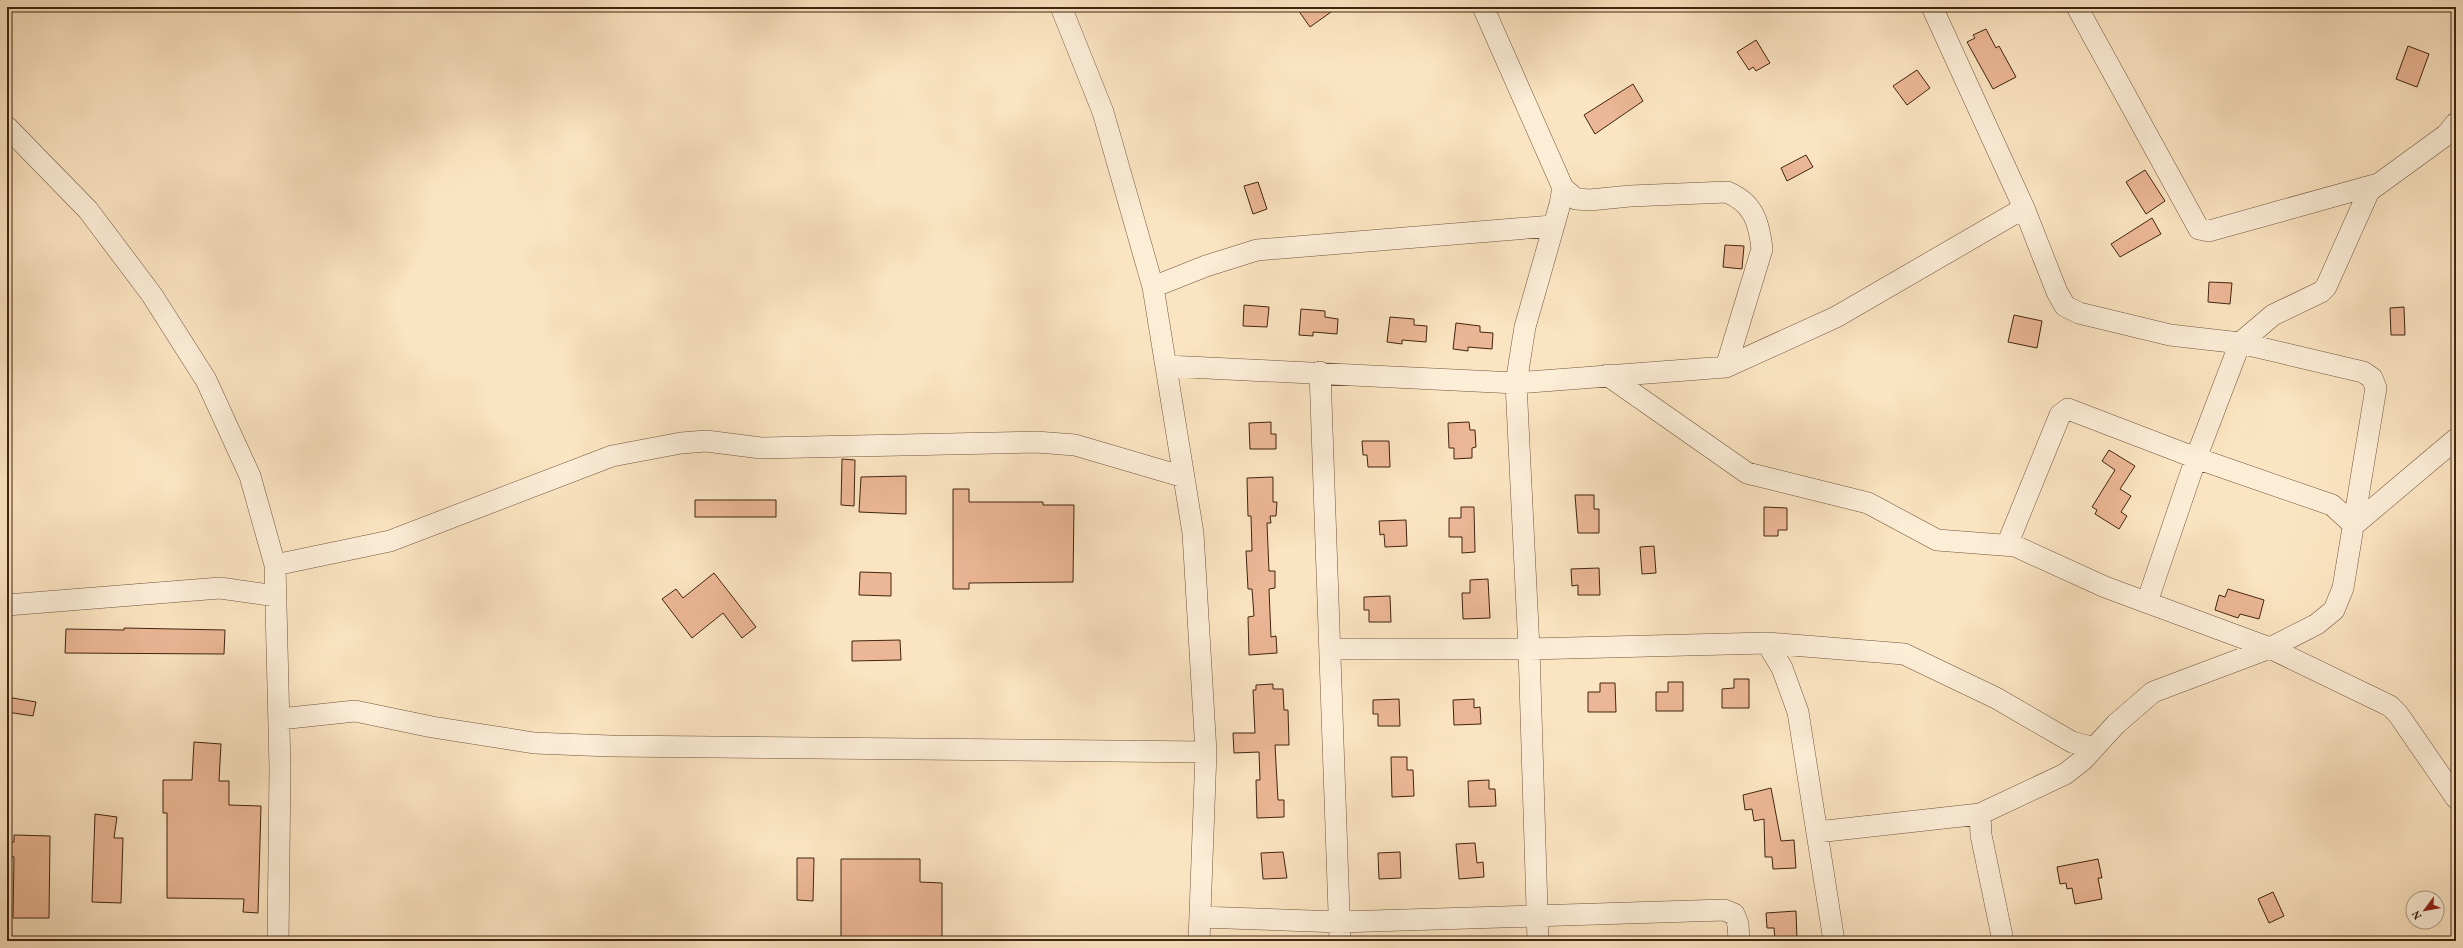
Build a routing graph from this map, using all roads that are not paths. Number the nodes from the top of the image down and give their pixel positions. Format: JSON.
{"nodes":[{"id":1,"x":1061,"y":7,"type":"edge"},
{"id":2,"x":1483,"y":7,"type":"edge"},
{"id":3,"x":1932,"y":7,"type":"edge"},
{"id":4,"x":2077,"y":7,"type":"edge"},
{"id":5,"x":2456,"y":123,"type":"edge"},
{"id":6,"x":7,"y":127,"type":"edge"},
{"id":7,"x":2374,"y":185,"type":"junction"},
{"id":8,"x":1562,"y":188,"type":"junction"},
{"id":9,"x":2024,"y":208,"type":"junction"},
{"id":10,"x":1552,"y":226,"type":"junction"},
{"id":11,"x":1153,"y":287,"type":"junction"},
{"id":12,"x":2240,"y":343,"type":"junction"},
{"id":13,"x":1167,"y":366,"type":"junction"},
{"id":14,"x":1726,"y":367,"type":"junction"},
{"id":15,"x":1320,"y":372,"type":"junction"},
{"id":16,"x":1607,"y":375,"type":"junction"},
{"id":17,"x":1516,"y":383,"type":"junction"},
{"id":18,"x":2456,"y":439,"type":"edge"},
{"id":19,"x":2196,"y":458,"type":"junction"},
{"id":20,"x":1184,"y":476,"type":"junction"},
{"id":21,"x":2354,"y":525,"type":"junction"},
{"id":22,"x":2007,"y":545,"type":"junction"},
{"id":23,"x":275,"y":565,"type":"junction"},
{"id":24,"x":276,"y":596,"type":"junction"},
{"id":25,"x":2147,"y":602,"type":"junction"},
{"id":26,"x":7,"y":605,"type":"edge"},
{"id":27,"x":1767,"y":643,"type":"junction"},
{"id":28,"x":2270,"y":648,"type":"junction"},
{"id":29,"x":1331,"y":649,"type":"junction"},
{"id":30,"x":1529,"y":649,"type":"junction"},
{"id":31,"x":280,"y":718,"type":"junction"},
{"id":32,"x":2094,"y":748,"type":"junction"},
{"id":33,"x":1206,"y":752,"type":"junction"},
{"id":34,"x":2456,"y":798,"type":"edge"},
{"id":35,"x":1980,"y":814,"type":"junction"},
{"id":36,"x":1817,"y":832,"type":"junction"},
{"id":37,"x":1536,"y":916,"type":"junction"},
{"id":38,"x":1200,"y":917,"type":"junction"},
{"id":39,"x":1339,"y":931,"type":"edge"},
{"id":40,"x":278,"y":941,"type":"edge"},
{"id":41,"x":1199,"y":941,"type":"edge"},
{"id":42,"x":1538,"y":941,"type":"edge"},
{"id":43,"x":1739,"y":941,"type":"edge"},
{"id":44,"x":1834,"y":941,"type":"edge"},
{"id":45,"x":2003,"y":941,"type":"edge"}],
"edges":[{"from":1,"to":11,"type":"street"},
{"from":2,"to":8,"type":"street"},
{"from":3,"to":9,"type":"street"},
{"from":4,"to":7,"type":"street"},
{"from":5,"to":7,"type":"street"},
{"from":6,"to":23,"type":"street"},
{"from":7,"to":12,"type":"street"},
{"from":8,"to":10,"type":"street"},
{"from":8,"to":14,"type":"street"},
{"from":9,"to":12,"type":"street"},
{"from":9,"to":14,"type":"street"},
{"from":10,"to":11,"type":"street"},
{"from":10,"to":17,"type":"street"},
{"from":11,"to":13,"type":"street"},
{"from":12,"to":19,"type":"street"},
{"from":12,"to":21,"type":"street"},
{"from":13,"to":15,"type":"street"},
{"from":13,"to":20,"type":"street"},
{"from":14,"to":16,"type":"street"},
{"from":15,"to":17,"type":"street"},
{"from":15,"to":29,"type":"street"},
{"from":16,"to":17,"type":"street"},
{"from":16,"to":22,"type":"street"},
{"from":17,"to":30,"type":"street"},
{"from":18,"to":21,"type":"street"},
{"from":19,"to":21,"type":"street"},
{"from":19,"to":22,"type":"street"},
{"from":19,"to":25,"type":"street"},
{"from":20,"to":23,"type":"street"},
{"from":20,"to":33,"type":"street"},
{"from":21,"to":28,"type":"street"},
{"from":22,"to":25,"type":"street"},
{"from":23,"to":24,"type":"street"},
{"from":24,"to":26,"type":"street"},
{"from":24,"to":31,"type":"street"},
{"from":25,"to":28,"type":"street"},
{"from":27,"to":30,"type":"street"},
{"from":27,"to":32,"type":"street"},
{"from":27,"to":36,"type":"street"},
{"from":28,"to":32,"type":"street"},
{"from":28,"to":34,"type":"street"},
{"from":29,"to":30,"type":"street"},
{"from":29,"to":39,"type":"street"},
{"from":30,"to":37,"type":"street"},
{"from":31,"to":33,"type":"street"},
{"from":31,"to":40,"type":"street"},
{"from":32,"to":35,"type":"street"},
{"from":33,"to":38,"type":"street"},
{"from":35,"to":36,"type":"street"},
{"from":35,"to":45,"type":"street"},
{"from":36,"to":44,"type":"street"},
{"from":37,"to":39,"type":"street"},
{"from":37,"to":42,"type":"street"},
{"from":37,"to":43,"type":"street"},
{"from":38,"to":39,"type":"street"},
{"from":38,"to":41,"type":"street"}]}
